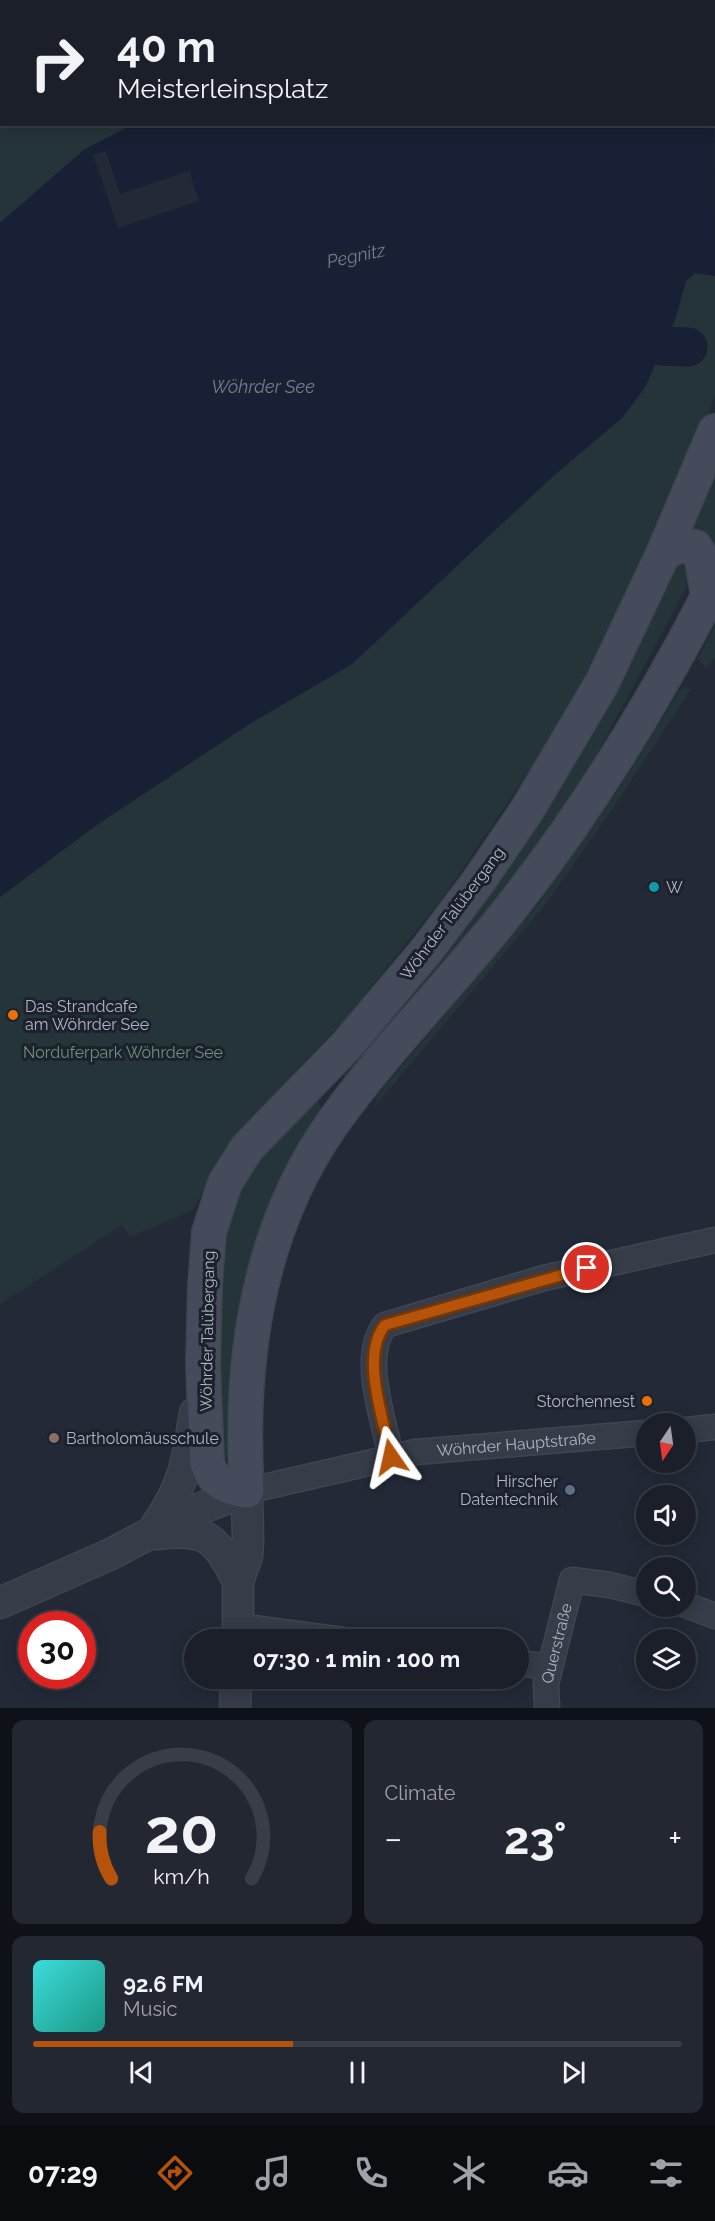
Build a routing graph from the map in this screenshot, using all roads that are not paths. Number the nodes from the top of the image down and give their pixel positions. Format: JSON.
{"nodes":[{"id":1,"x":715,"y":432,"type":"edge"},
{"id":2,"x":663,"y":554,"type":"junction"},
{"id":3,"x":712,"y":590,"type":"edge"},
{"id":4,"x":346,"y":1046,"type":"junction"},
{"id":5,"x":341,"y":1112,"type":"junction"},
{"id":6,"x":715,"y":1240,"type":"edge"},
{"id":7,"x":203,"y":1364,"type":"junction"},
{"id":8,"x":715,"y":1427,"type":"edge"},
{"id":9,"x":696,"y":1429,"type":"edge"},
{"id":10,"x":636,"y":1434,"type":"edge"},
{"id":11,"x":391,"y":1457,"type":"junction"},
{"id":12,"x":247,"y":1491,"type":"junction"},
{"id":13,"x":151,"y":1534,"type":"junction"},
{"id":14,"x":238,"y":1581,"type":"junction"},
{"id":15,"x":636,"y":1592,"type":"edge"},
{"id":16,"x":0,"y":1603,"type":"edge"},
{"id":17,"x":696,"y":1606,"type":"edge"},
{"id":18,"x":713,"y":1607,"type":"edge"},
{"id":19,"x":238,"y":1629,"type":"edge"},
{"id":20,"x":529,"y":1664,"type":"edge"},
{"id":21,"x":550,"y":1667,"type":"junction"},
{"id":22,"x":236,"y":1689,"type":"edge"},
{"id":23,"x":235,"y":1708,"type":"edge"},
{"id":24,"x":547,"y":1708,"type":"edge"}],
"edges":[{"from":1,"to":2,"type":"main road","name":"Wöhrder Talübergang"},
{"from":2,"to":3,"type":"main road"},
{"from":2,"to":4,"type":"main road","name":"Wöhrder Talübergang"},
{"from":3,"to":5,"type":"main road"},
{"from":4,"to":5,"type":"main road"},
{"from":4,"to":7,"type":"main road","name":"Wöhrder Talübergang"},
{"from":5,"to":12,"type":"main road"},
{"from":6,"to":11,"type":"street"},
{"from":7,"to":12,"type":"main road","name":"Wöhrder Talübergang"},
{"from":7,"to":13,"type":"street"},
{"from":8,"to":9,"type":"street"},
{"from":10,"to":11,"type":"street","name":"Wöhrder Hauptstraße"},
{"from":11,"to":12,"type":"street","name":"Wöhrder Hauptstraße"},
{"from":12,"to":13,"type":"street"},
{"from":12,"to":14,"type":"street"},
{"from":13,"to":14,"type":"street"},
{"from":13,"to":16,"type":"street"},
{"from":14,"to":19,"type":"street"},
{"from":15,"to":21,"type":"street","name":"Querstraße"},
{"from":17,"to":18,"type":"street"},
{"from":20,"to":21,"type":"street"},
{"from":21,"to":24,"type":"street","name":"Querstraße"},
{"from":22,"to":23,"type":"street"}]}
